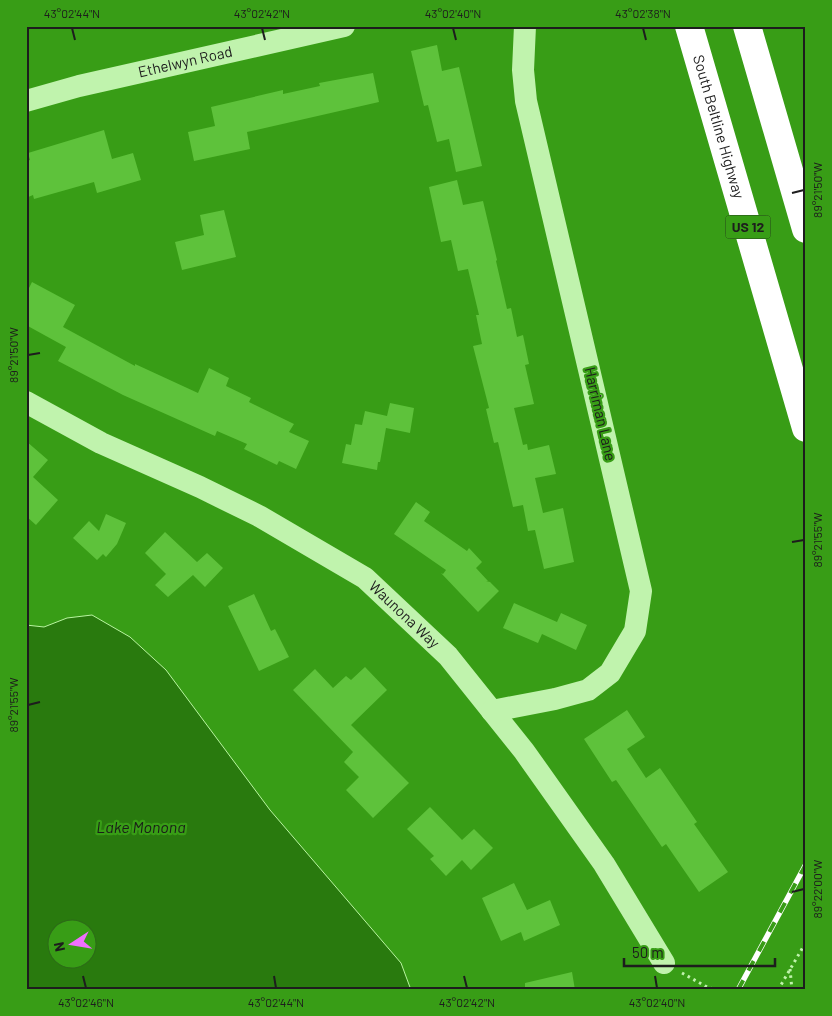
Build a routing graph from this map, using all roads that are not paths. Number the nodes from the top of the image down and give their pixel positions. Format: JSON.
{"nodes":[{"id":1,"x":344,"y":26,"type":"edge"},
{"id":2,"x":525,"y":26,"type":"edge"},
{"id":3,"x":689,"y":26,"type":"edge"},
{"id":4,"x":747,"y":26,"type":"edge"},
{"id":5,"x":26,"y":101,"type":"edge"},
{"id":6,"x":806,"y":229,"type":"edge"},
{"id":7,"x":26,"y":402,"type":"edge"},
{"id":8,"x":806,"y":428,"type":"edge"},
{"id":9,"x":492,"y":711,"type":"junction"},
{"id":10,"x":664,"y":963,"type":"road end"}],
"edges":[{"from":1,"to":5,"type":"street","name":"Ethelwyn Road"},
{"from":2,"to":9,"type":"street","name":"Harriman Lane"},
{"from":3,"to":8,"type":"highway","name":"South Beltline Highway","number":"US 12"},
{"from":4,"to":6,"type":"highway"},
{"from":7,"to":9,"type":"street","name":"Waunona Way"},
{"from":9,"to":10,"type":"street","name":"Waunona Way"}]}
